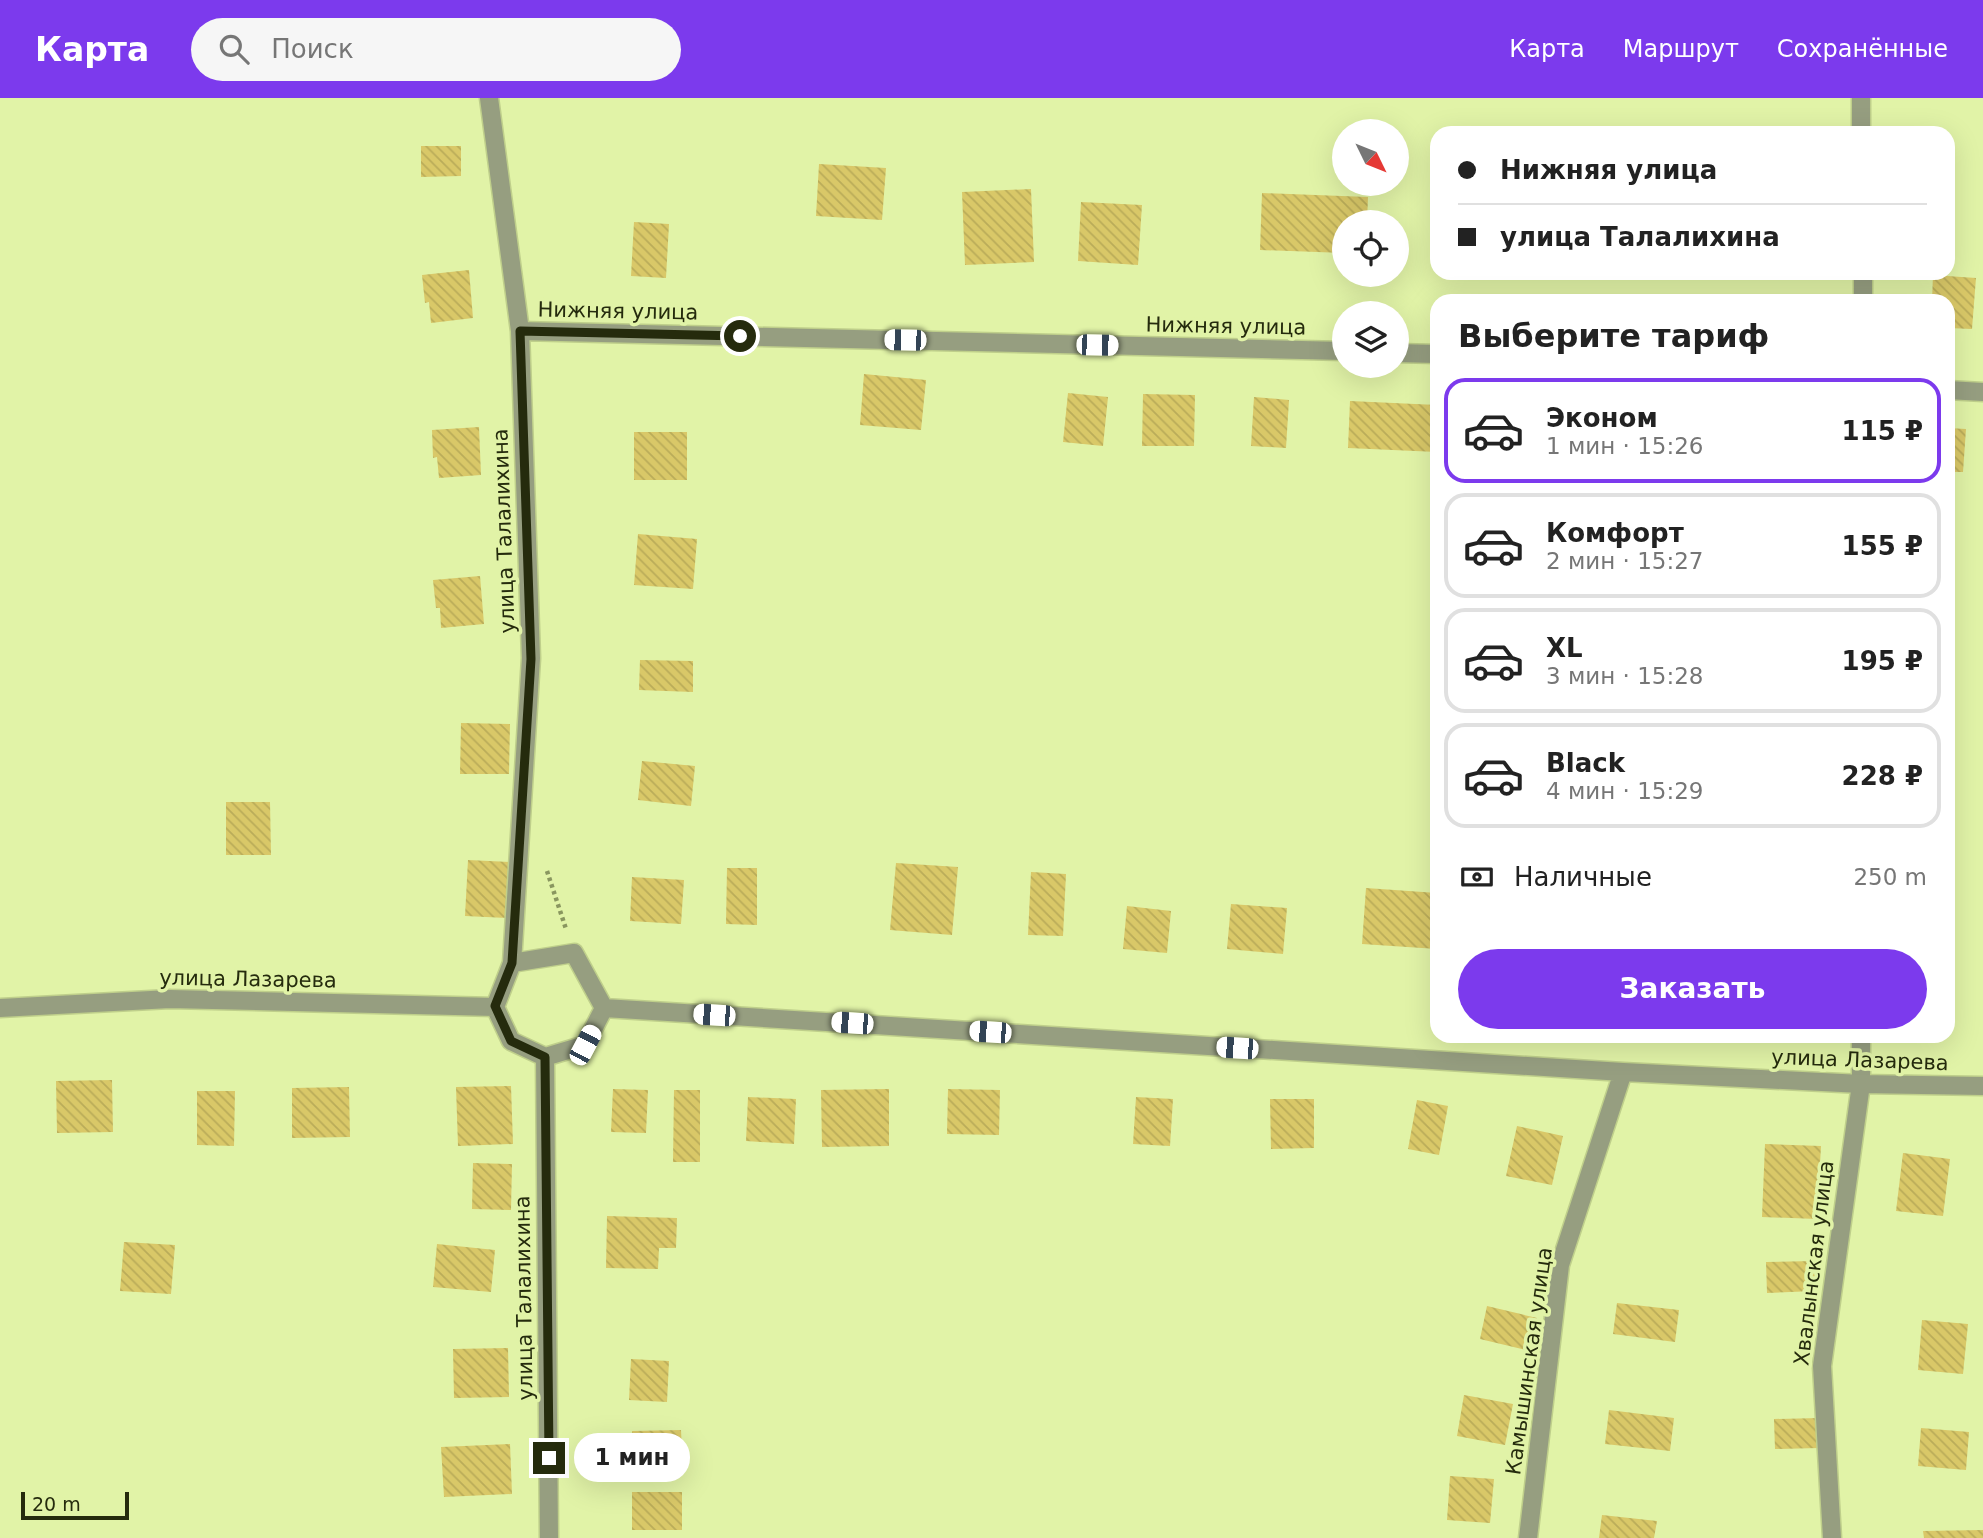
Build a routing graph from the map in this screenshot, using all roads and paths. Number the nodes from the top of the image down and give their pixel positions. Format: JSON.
{"nodes":[{"id":1,"x":489,"y":98,"type":"edge"},
{"id":2,"x":1861,"y":98,"type":"edge"},
{"id":3,"x":1861,"y":126,"type":"edge"},
{"id":4,"x":520,"y":331,"type":"junction"},
{"id":5,"x":1332,"y":351,"type":"edge"},
{"id":6,"x":1409,"y":353,"type":"edge"},
{"id":7,"x":1430,"y":354,"type":"edge"},
{"id":8,"x":1955,"y":390,"type":"edge"},
{"id":9,"x":1983,"y":392,"type":"edge"},
{"id":10,"x":544,"y":862,"type":"dead end"},
{"id":11,"x":574,"y":953,"type":"junction"},
{"id":12,"x":512,"y":963,"type":"junction"},
{"id":13,"x":495,"y":1006,"type":"junction"},
{"id":14,"x":0,"y":1008,"type":"edge"},
{"id":15,"x":604,"y":1008,"type":"junction"},
{"id":16,"x":1861,"y":1043,"type":"edge"},
{"id":17,"x":545,"y":1057,"type":"junction"},
{"id":18,"x":1623,"y":1072,"type":"junction"},
{"id":19,"x":1861,"y":1084,"type":"junction"},
{"id":20,"x":1983,"y":1086,"type":"edge"},
{"id":21,"x":549,"y":1538,"type":"edge"},
{"id":22,"x":1528,"y":1538,"type":"edge"},
{"id":23,"x":1832,"y":1538,"type":"edge"}],
"edges":[{"from":1,"to":4,"type":"street","name":"улица Талалихина"},
{"from":2,"to":3,"type":"street"},
{"from":4,"to":5,"type":"street","name":"Нижняя улица"},
{"from":4,"to":12,"type":"street","name":"улица Талалихина"},
{"from":6,"to":7,"type":"street"},
{"from":8,"to":9,"type":"street"},
{"from":10,"to":11,"type":"path"},
{"from":11,"to":12,"type":"street"},
{"from":11,"to":15,"type":"street"},
{"from":12,"to":13,"type":"street"},
{"from":13,"to":14,"type":"street","name":"улица Лазарева"},
{"from":13,"to":17,"type":"street"},
{"from":15,"to":17,"type":"street"},
{"from":15,"to":18,"type":"street","name":"улица Лазарева"},
{"from":16,"to":19,"type":"street","name":"Хвалынская улица"},
{"from":17,"to":21,"type":"street","name":"улица Талалихина"},
{"from":18,"to":19,"type":"street","name":"улица Лазарева"},
{"from":18,"to":22,"type":"street","name":"Камышинская улица"},
{"from":19,"to":20,"type":"street","name":"улица Лазарева"},
{"from":19,"to":23,"type":"street","name":"Хвалынская улица"}]}
